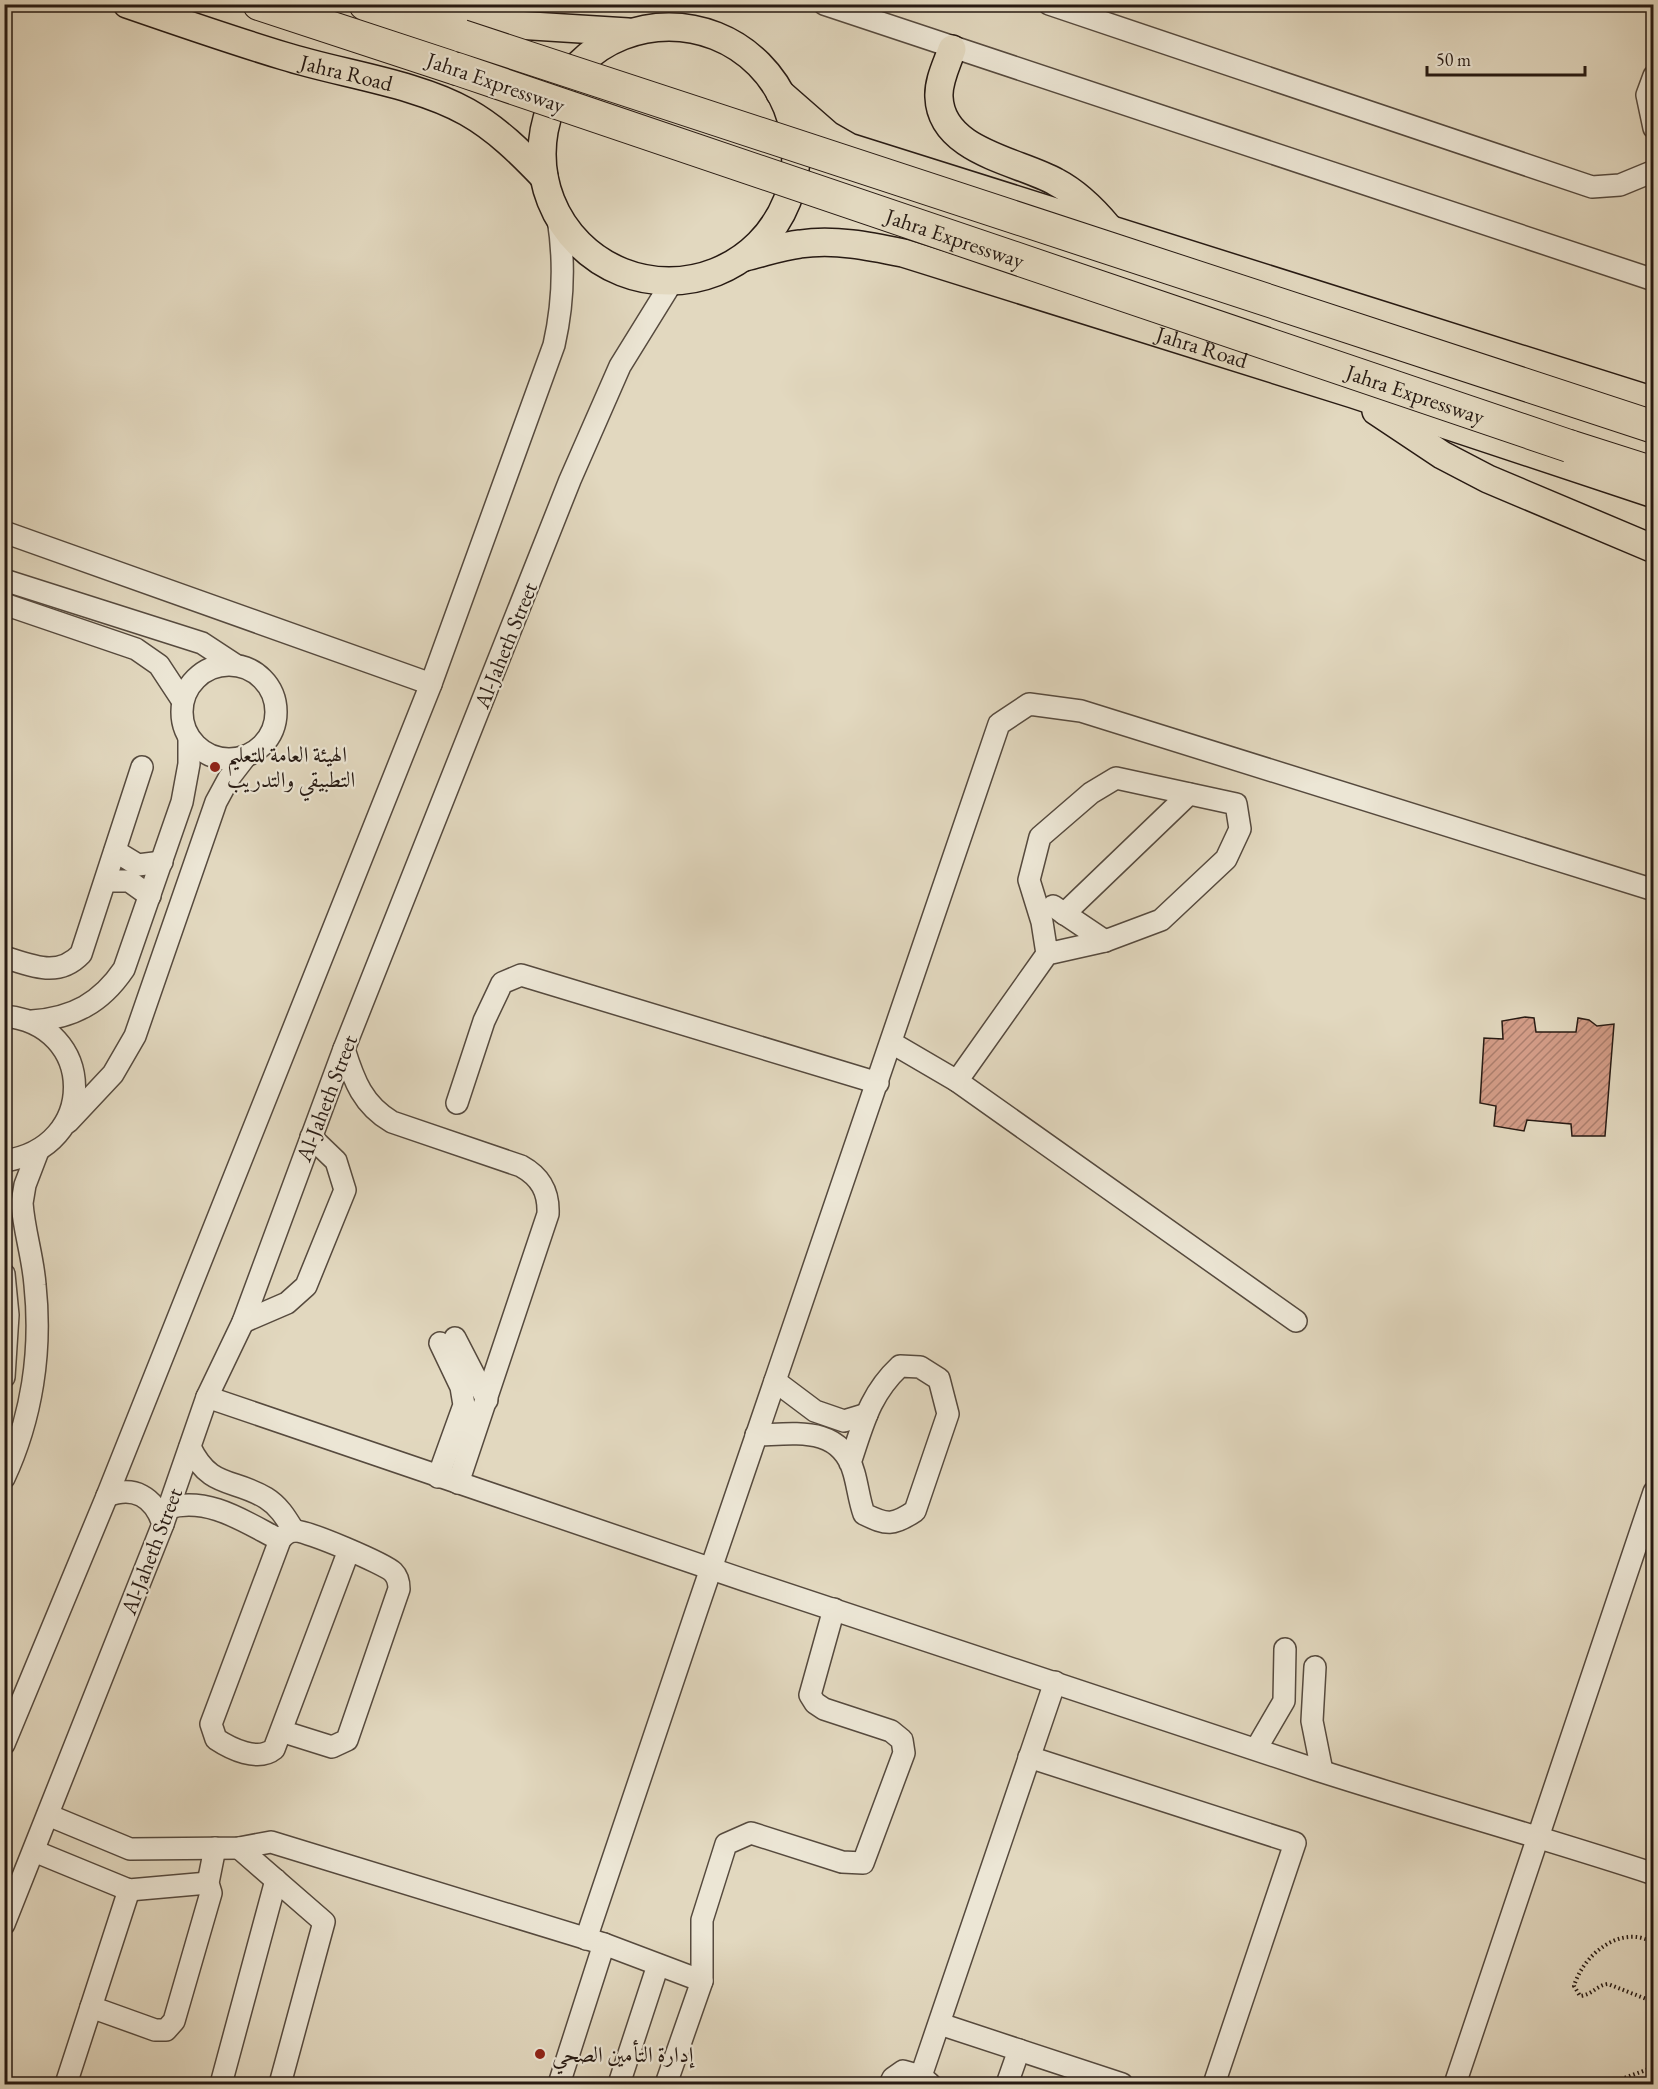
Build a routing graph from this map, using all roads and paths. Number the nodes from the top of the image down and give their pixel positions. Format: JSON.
{"nodes":[{"id":1,"x":127,"y":4,"type":"edge"},
{"id":2,"x":259,"y":4,"type":"edge"},
{"id":3,"x":365,"y":4,"type":"edge"},
{"id":4,"x":428,"y":4,"type":"edge"},
{"id":5,"x":824,"y":4,"type":"edge"},
{"id":6,"x":1049,"y":4,"type":"edge"},
{"id":7,"x":629,"y":32,"type":"junction"},
{"id":8,"x":952,"y":49,"type":"junction"},
{"id":9,"x":1653,"y":75,"type":"edge"},
{"id":10,"x":780,"y":93,"type":"junction"},
{"id":11,"x":1653,"y":128,"type":"edge"},
{"id":12,"x":1653,"y":171,"type":"edge"},
{"id":13,"x":544,"y":177,"type":"junction"},
{"id":14,"x":558,"y":218,"type":"junction"},
{"id":15,"x":1109,"y":228,"type":"junction"},
{"id":16,"x":745,"y":257,"type":"junction"},
{"id":17,"x":1653,"y":280,"type":"edge"},
{"id":18,"x":672,"y":282,"type":"junction"},
{"id":19,"x":1353,"y":394,"type":"junction"},
{"id":20,"x":1653,"y":401,"type":"edge"},
{"id":21,"x":1653,"y":428,"type":"edge"},
{"id":22,"x":1653,"y":473,"type":"edge"},
{"id":23,"x":1653,"y":494,"type":"edge"},
{"id":24,"x":4,"y":532,"type":"edge"},
{"id":25,"x":1653,"y":549,"type":"edge"},
{"id":26,"x":4,"y":580,"type":"edge"},
{"id":27,"x":4,"y":604,"type":"edge"},
{"id":28,"x":234,"y":664,"type":"junction"},
{"id":29,"x":431,"y":684,"type":"junction"},
{"id":30,"x":182,"y":700,"type":"junction"},
{"id":31,"x":189,"y":738,"type":"junction"},
{"id":32,"x":246,"y":756,"type":"junction"},
{"id":33,"x":142,"y":767,"type":"dead end"},
{"id":34,"x":1189,"y":794,"type":"junction"},
{"id":35,"x":116,"y":851,"type":"junction"},
{"id":36,"x":162,"y":862,"type":"junction"},
{"id":37,"x":106,"y":881,"type":"junction"},
{"id":38,"x":1653,"y":890,"type":"edge"},
{"id":39,"x":1033,"y":893,"type":"junction"},
{"id":40,"x":150,"y":896,"type":"junction"},
{"id":41,"x":1064,"y":914,"type":"junction"},
{"id":42,"x":1105,"y":941,"type":"junction"},
{"id":43,"x":1047,"y":954,"type":"junction"},
{"id":44,"x":4,"y":957,"type":"edge"},
{"id":45,"x":4,"y":1016,"type":"edge"},
{"id":46,"x":32,"y":1021,"type":"junction"},
{"id":47,"x":892,"y":1043,"type":"junction"},
{"id":48,"x":344,"y":1049,"type":"junction"},
{"id":49,"x":957,"y":1081,"type":"junction"},
{"id":50,"x":878,"y":1083,"type":"junction"},
{"id":51,"x":457,"y":1103,"type":"dead end"},
{"id":52,"x":68,"y":1122,"type":"junction"},
{"id":53,"x":311,"y":1137,"type":"junction"},
{"id":54,"x":38,"y":1151,"type":"junction"},
{"id":55,"x":4,"y":1161,"type":"edge"},
{"id":56,"x":4,"y":1274,"type":"edge"},
{"id":57,"x":1296,"y":1321,"type":"dead end"},
{"id":58,"x":243,"y":1322,"type":"junction"},
{"id":59,"x":4,"y":1377,"type":"edge"},
{"id":60,"x":775,"y":1381,"type":"junction"},
{"id":61,"x":207,"y":1397,"type":"junction"},
{"id":62,"x":487,"y":1400,"type":"junction"},
{"id":63,"x":867,"y":1414,"type":"junction"},
{"id":64,"x":756,"y":1435,"type":"junction"},
{"id":65,"x":190,"y":1447,"type":"junction"},
{"id":66,"x":850,"y":1463,"type":"junction"},
{"id":67,"x":438,"y":1476,"type":"junction"},
{"id":68,"x":4,"y":1478,"type":"edge"},
{"id":69,"x":458,"y":1483,"type":"junction"},
{"id":70,"x":1653,"y":1492,"type":"edge"},
{"id":71,"x":107,"y":1496,"type":"junction"},
{"id":72,"x":165,"y":1516,"type":"junction"},
{"id":73,"x":287,"y":1535,"type":"junction"},
{"id":74,"x":348,"y":1550,"type":"junction"},
{"id":75,"x":709,"y":1569,"type":"junction"},
{"id":76,"x":834,"y":1609,"type":"junction"},
{"id":77,"x":1285,"y":1649,"type":"dead end"},
{"id":78,"x":1315,"y":1667,"type":"dead end"},
{"id":79,"x":1055,"y":1682,"type":"junction"},
{"id":80,"x":281,"y":1731,"type":"junction"},
{"id":81,"x":4,"y":1744,"type":"edge"},
{"id":82,"x":1256,"y":1749,"type":"junction"},
{"id":83,"x":1029,"y":1757,"type":"junction"},
{"id":84,"x":1322,"y":1771,"type":"junction"},
{"id":85,"x":48,"y":1815,"type":"junction"},
{"id":86,"x":1539,"y":1836,"type":"junction"},
{"id":87,"x":214,"y":1848,"type":"junction"},
{"id":88,"x":239,"y":1848,"type":"junction"},
{"id":89,"x":34,"y":1851,"type":"junction"},
{"id":90,"x":1653,"y":1874,"type":"edge"},
{"id":91,"x":276,"y":1881,"type":"junction"},
{"id":92,"x":208,"y":1883,"type":"junction"},
{"id":93,"x":129,"y":1890,"type":"junction"},
{"id":94,"x":4,"y":1924,"type":"edge"},
{"id":95,"x":595,"y":1942,"type":"junction"},
{"id":96,"x":1653,"y":1943,"type":"edge"},
{"id":97,"x":658,"y":1965,"type":"junction"},
{"id":98,"x":702,"y":1981,"type":"junction"},
{"id":99,"x":1653,"y":2002,"type":"edge"},
{"id":100,"x":91,"y":2007,"type":"junction"},
{"id":101,"x":940,"y":2024,"type":"junction"},
{"id":102,"x":1018,"y":2050,"type":"junction"},
{"id":103,"x":1653,"y":2067,"type":"edge"},
{"id":104,"x":925,"y":2080,"type":"edge"},
{"id":105,"x":66,"y":2085,"type":"edge"},
{"id":106,"x":221,"y":2085,"type":"edge"},
{"id":107,"x":280,"y":2085,"type":"edge"},
{"id":108,"x":558,"y":2085,"type":"edge"},
{"id":109,"x":619,"y":2085,"type":"edge"},
{"id":110,"x":666,"y":2085,"type":"edge"},
{"id":111,"x":890,"y":2085,"type":"edge"},
{"id":112,"x":1007,"y":2085,"type":"edge"},
{"id":113,"x":1122,"y":2085,"type":"edge"},
{"id":114,"x":1214,"y":2085,"type":"edge"},
{"id":115,"x":1455,"y":2085,"type":"edge"},
{"id":116,"x":1608,"y":2085,"type":"edge"}],
"edges":[{"from":1,"to":13,"type":"main road","name":"Jahra Road"},
{"from":2,"to":22,"type":"highway","name":"Jahra Expressway","bridge":true},
{"from":3,"to":21,"type":"highway","name":"Jahra Expressway","bridge":true},
{"from":4,"to":7,"type":"main road"},
{"from":5,"to":8,"type":"street"},
{"from":6,"to":12,"type":"street"},
{"from":7,"to":10,"type":"main road"},
{"from":7,"to":13,"type":"main road"},
{"from":8,"to":15,"type":"main road"},
{"from":8,"to":17,"type":"street"},
{"from":9,"to":11,"type":"street"},
{"from":10,"to":15,"type":"main road"},
{"from":10,"to":16,"type":"main road"},
{"from":13,"to":14,"type":"main road"},
{"from":14,"to":18,"type":"main road"},
{"from":14,"to":29,"type":"street"},
{"from":15,"to":20,"type":"main road"},
{"from":16,"to":18,"type":"main road"},
{"from":16,"to":19,"type":"main road","name":"Jahra Road"},
{"from":18,"to":48,"type":"street","name":"Al-Jaheth Street"},
{"from":19,"to":23,"type":"main road","name":"Jahra Road"},
{"from":19,"to":25,"type":"main road"},
{"from":24,"to":29,"type":"street"},
{"from":26,"to":28,"type":"street"},
{"from":27,"to":30,"type":"street"},
{"from":28,"to":30,"type":"street"},
{"from":28,"to":32,"type":"street"},
{"from":29,"to":71,"type":"street"},
{"from":30,"to":31,"type":"street"},
{"from":31,"to":32,"type":"street"},
{"from":31,"to":36,"type":"street"},
{"from":32,"to":52,"type":"street"},
{"from":33,"to":35,"type":"street"},
{"from":34,"to":39,"type":"street"},
{"from":34,"to":41,"type":"street"},
{"from":34,"to":42,"type":"street"},
{"from":35,"to":36,"type":"street"},
{"from":35,"to":37,"type":"street"},
{"from":36,"to":40,"type":"street"},
{"from":37,"to":40,"type":"street"},
{"from":37,"to":44,"type":"street"},
{"from":38,"to":47,"type":"street"},
{"from":39,"to":41,"type":"street"},
{"from":39,"to":43,"type":"street"},
{"from":40,"to":46,"type":"street"},
{"from":41,"to":42,"type":"street"},
{"from":42,"to":43,"type":"street"},
{"from":43,"to":49,"type":"street"},
{"from":45,"to":46,"type":"street"},
{"from":46,"to":52,"type":"street"},
{"from":47,"to":49,"type":"street"},
{"from":47,"to":50,"type":"street"},
{"from":48,"to":53,"type":"street","name":"Al-Jaheth Street"},
{"from":48,"to":62,"type":"street"},
{"from":49,"to":57,"type":"street"},
{"from":50,"to":51,"type":"street"},
{"from":50,"to":60,"type":"street"},
{"from":52,"to":54,"type":"street"},
{"from":53,"to":58,"type":"street","name":"Al-Jaheth Street"},
{"from":53,"to":58,"type":"street"},
{"from":54,"to":55,"type":"street"},
{"from":54,"to":68,"type":"street"},
{"from":56,"to":59,"type":"street"},
{"from":58,"to":61,"type":"street","name":"Al-Jaheth Street"},
{"from":60,"to":63,"type":"street"},
{"from":60,"to":64,"type":"street"},
{"from":61,"to":65,"type":"street","name":"Al-Jaheth Street"},
{"from":61,"to":67,"type":"street"},
{"from":62,"to":67,"type":"street"},
{"from":62,"to":69,"type":"street"},
{"from":63,"to":66,"type":"street"},
{"from":63,"to":66,"type":"street"},
{"from":64,"to":66,"type":"street"},
{"from":64,"to":75,"type":"street"},
{"from":65,"to":72,"type":"street","name":"Al-Jaheth Street"},
{"from":65,"to":73,"type":"street"},
{"from":67,"to":69,"type":"street"},
{"from":69,"to":75,"type":"street"},
{"from":70,"to":86,"type":"street"},
{"from":71,"to":72,"type":"street"},
{"from":71,"to":81,"type":"street"},
{"from":72,"to":73,"type":"street"},
{"from":72,"to":85,"type":"street","name":"Al-Jaheth Street"},
{"from":73,"to":74,"type":"street"},
{"from":73,"to":80,"type":"street"},
{"from":74,"to":80,"type":"street"},
{"from":74,"to":80,"type":"street"},
{"from":75,"to":76,"type":"street"},
{"from":75,"to":95,"type":"street"},
{"from":76,"to":79,"type":"street"},
{"from":76,"to":98,"type":"street"},
{"from":77,"to":82,"type":"street"},
{"from":78,"to":84,"type":"street"},
{"from":79,"to":82,"type":"street"},
{"from":79,"to":83,"type":"street"},
{"from":82,"to":84,"type":"street"},
{"from":83,"to":101,"type":"street"},
{"from":83,"to":114,"type":"street"},
{"from":84,"to":86,"type":"street"},
{"from":85,"to":87,"type":"street"},
{"from":85,"to":89,"type":"street","name":"Al-Jaheth Street"},
{"from":86,"to":90,"type":"street"},
{"from":86,"to":115,"type":"street"},
{"from":87,"to":88,"type":"street"},
{"from":87,"to":92,"type":"street"},
{"from":88,"to":91,"type":"street"},
{"from":88,"to":95,"type":"street"},
{"from":89,"to":93,"type":"street"},
{"from":89,"to":94,"type":"street","name":"Al-Jaheth Street"},
{"from":91,"to":106,"type":"street"},
{"from":91,"to":107,"type":"street"},
{"from":92,"to":93,"type":"street"},
{"from":92,"to":100,"type":"street"},
{"from":93,"to":100,"type":"street"},
{"from":95,"to":97,"type":"street"},
{"from":95,"to":108,"type":"street"},
{"from":96,"to":99,"type":"path"},
{"from":97,"to":98,"type":"street"},
{"from":97,"to":109,"type":"street"},
{"from":98,"to":110,"type":"street"},
{"from":100,"to":105,"type":"street"},
{"from":101,"to":102,"type":"street"},
{"from":101,"to":104,"type":"street"},
{"from":102,"to":112,"type":"street"},
{"from":102,"to":113,"type":"street"},
{"from":103,"to":116,"type":"path"},
{"from":104,"to":111,"type":"street"}]}
